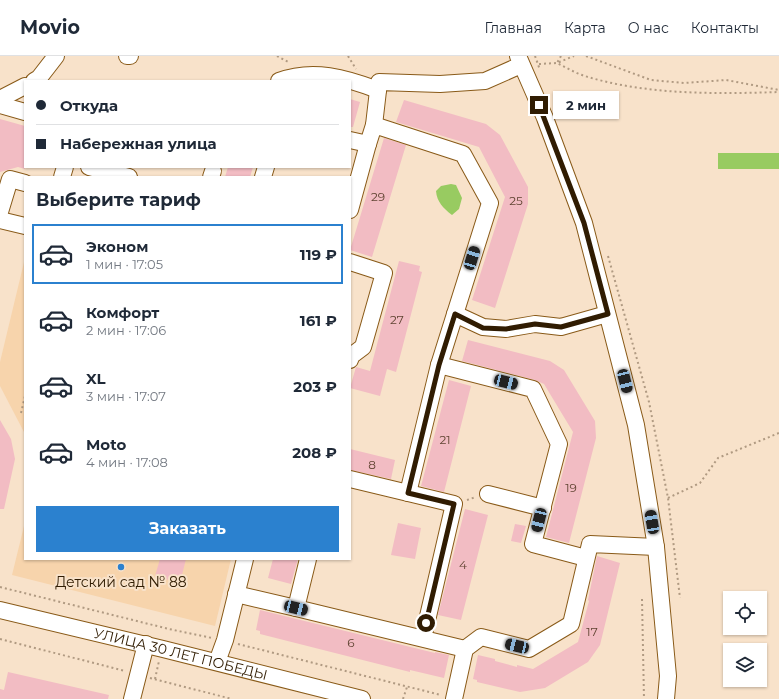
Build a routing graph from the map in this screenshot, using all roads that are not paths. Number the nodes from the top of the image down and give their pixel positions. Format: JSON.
{"nodes":[{"id":1,"x":56,"y":56,"type":"edge"},
{"id":2,"x":127,"y":56,"type":"edge"},
{"id":3,"x":130,"y":56,"type":"edge"},
{"id":4,"x":520,"y":60,"type":"edge"},
{"id":5,"x":36,"y":80,"type":"edge"},
{"id":6,"x":282,"y":80,"type":"edge"},
{"id":7,"x":347,"y":80,"type":"edge"},
{"id":8,"x":351,"y":81,"type":"edge"},
{"id":9,"x":24,"y":87,"type":"edge"},
{"id":10,"x":378,"y":90,"type":"junction"},
{"id":11,"x":0,"y":99,"type":"edge"},
{"id":12,"x":0,"y":105,"type":"edge"},
{"id":13,"x":24,"y":112,"type":"edge"},
{"id":14,"x":374,"y":125,"type":"junction"},
{"id":15,"x":351,"y":140,"type":"edge"},
{"id":16,"x":368,"y":144,"type":"junction"},
{"id":17,"x":98,"y":172,"type":"edge"},
{"id":18,"x":123,"y":176,"type":"edge"},
{"id":19,"x":24,"y":183,"type":"edge"},
{"id":20,"x":351,"y":206,"type":"edge"},
{"id":21,"x":0,"y":212,"type":"edge"},
{"id":22,"x":0,"y":220,"type":"edge"},
{"id":23,"x":24,"y":226,"type":"edge"},
{"id":24,"x":351,"y":262,"type":"edge"},
{"id":25,"x":455,"y":314,"type":"junction"},
{"id":26,"x":608,"y":314,"type":"junction"},
{"id":27,"x":353,"y":353,"type":"edge"},
{"id":28,"x":439,"y":365,"type":"junction"},
{"id":29,"x":351,"y":480,"type":"edge"},
{"id":30,"x":408,"y":493,"type":"junction"},
{"id":31,"x":488,"y":494,"type":"road end"},
{"id":32,"x":543,"y":508,"type":"junction"},
{"id":33,"x":656,"y":547,"type":"junction"},
{"id":34,"x":586,"y":558,"type":"junction"},
{"id":35,"x":245,"y":560,"type":"edge"},
{"id":36,"x":308,"y":560,"type":"edge"},
{"id":37,"x":236,"y":594,"type":"junction"},
{"id":38,"x":296,"y":608,"type":"junction"},
{"id":39,"x":0,"y":610,"type":"edge"},
{"id":40,"x":423,"y":638,"type":"junction"},
{"id":41,"x":146,"y":644,"type":"junction"},
{"id":42,"x":465,"y":649,"type":"junction"},
{"id":43,"x":218,"y":662,"type":"junction"},
{"id":44,"x":308,"y":692,"type":"edge"},
{"id":45,"x":132,"y":699,"type":"edge"},
{"id":46,"x":362,"y":699,"type":"edge"},
{"id":47,"x":454,"y":699,"type":"edge"},
{"id":48,"x":666,"y":699,"type":"edge"}],
"edges":[{"from":1,"to":5,"type":"street"},
{"from":2,"to":3,"type":"street"},
{"from":4,"to":10,"type":"street"},
{"from":4,"to":26,"type":"street"},
{"from":6,"to":7,"type":"street"},
{"from":8,"to":10,"type":"street"},
{"from":9,"to":11,"type":"street"},
{"from":10,"to":14,"type":"street"},
{"from":12,"to":13,"type":"street"},
{"from":14,"to":16,"type":"street"},
{"from":14,"to":25,"type":"street"},
{"from":15,"to":16,"type":"street"},
{"from":16,"to":20,"type":"street"},
{"from":17,"to":18,"type":"street"},
{"from":19,"to":21,"type":"street"},
{"from":22,"to":23,"type":"street"},
{"from":24,"to":27,"type":"street"},
{"from":25,"to":26,"type":"street"},
{"from":25,"to":28,"type":"street"},
{"from":26,"to":33,"type":"street"},
{"from":28,"to":30,"type":"street"},
{"from":28,"to":32,"type":"street"},
{"from":29,"to":30,"type":"street"},
{"from":30,"to":40,"type":"street"},
{"from":31,"to":32,"type":"street"},
{"from":32,"to":34,"type":"street"},
{"from":33,"to":34,"type":"street"},
{"from":33,"to":48,"type":"street"},
{"from":34,"to":42,"type":"street"},
{"from":35,"to":37,"type":"street"},
{"from":36,"to":38,"type":"street"},
{"from":37,"to":38,"type":"street"},
{"from":37,"to":43,"type":"street"},
{"from":38,"to":40,"type":"street"},
{"from":39,"to":41,"type":"street","name":"УЛИЦА 30 ЛЕТ ПОБЕДЫ"},
{"from":40,"to":42,"type":"street"},
{"from":41,"to":43,"type":"street","name":"УЛИЦА 30 ЛЕТ ПОБЕДЫ"},
{"from":41,"to":45,"type":"street"},
{"from":42,"to":47,"type":"street"},
{"from":43,"to":44,"type":"street","name":"УЛИЦА 30 ЛЕТ ПОБЕДЫ"},
{"from":44,"to":46,"type":"street","name":"УЛИЦА 30 ЛЕТ ПОБЕДЫ"}]}
